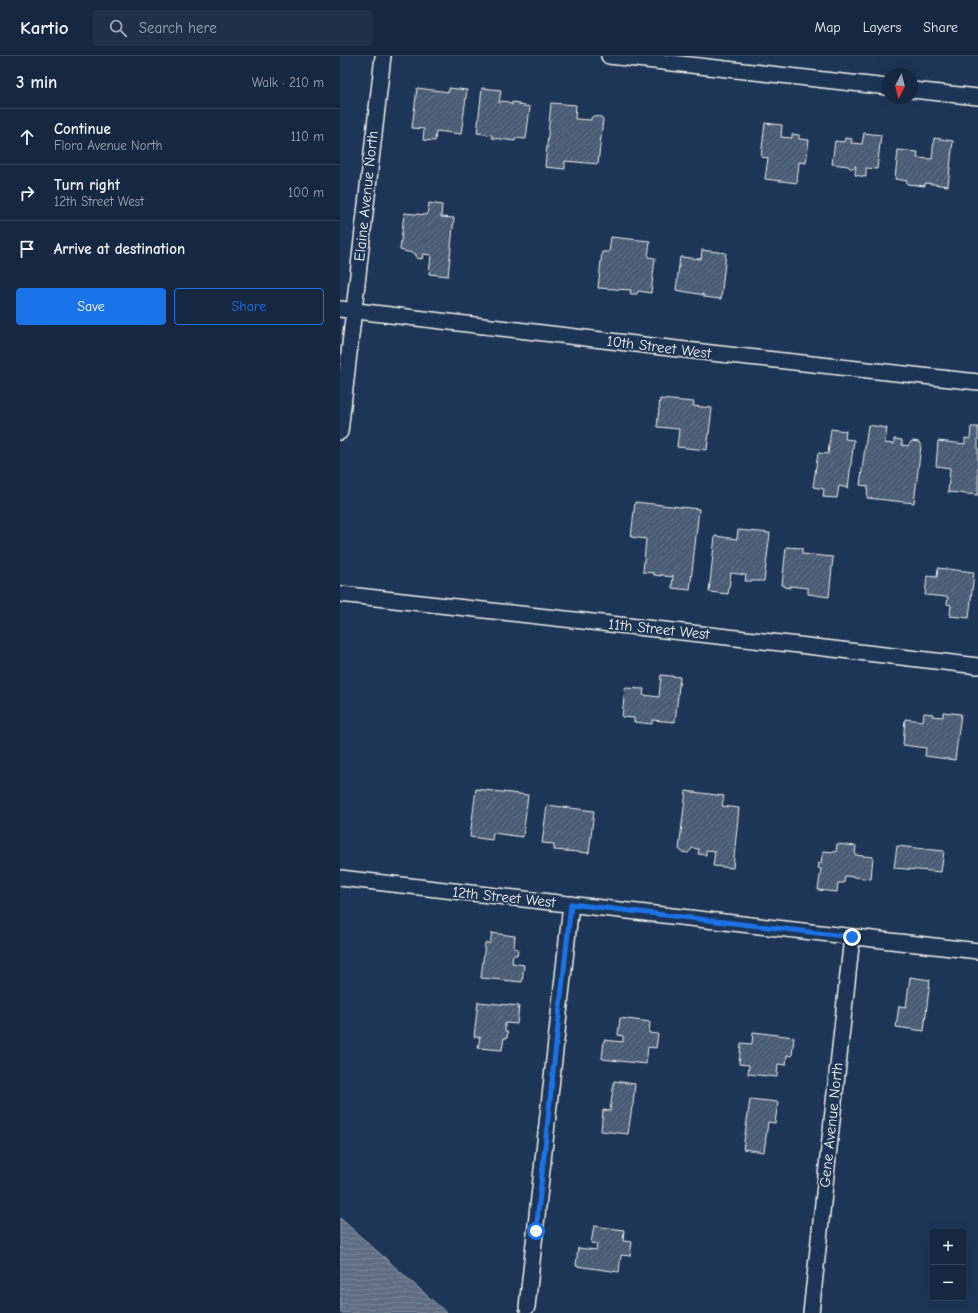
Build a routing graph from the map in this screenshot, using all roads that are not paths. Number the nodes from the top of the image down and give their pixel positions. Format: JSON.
{"nodes":[{"id":1,"x":382,"y":56,"type":"edge"},
{"id":2,"x":609,"y":56,"type":"edge"},
{"id":3,"x":882,"y":86,"type":"edge"},
{"id":4,"x":918,"y":91,"type":"edge"},
{"id":5,"x":978,"y":97,"type":"edge"},
{"id":6,"x":347,"y":310,"type":"edge"},
{"id":7,"x":978,"y":382,"type":"edge"},
{"id":8,"x":340,"y":432,"type":"edge"},
{"id":9,"x":340,"y":594,"type":"edge"},
{"id":10,"x":978,"y":666,"type":"edge"},
{"id":11,"x":340,"y":878,"type":"edge"},
{"id":12,"x":571,"y":904,"type":"junction"},
{"id":13,"x":852,"y":937,"type":"junction"},
{"id":14,"x":978,"y":951,"type":"edge"},
{"id":15,"x":527,"y":1306,"type":"dead end"},
{"id":16,"x":811,"y":1313,"type":"edge"}],
"edges":[{"from":1,"to":6,"type":"street","name":"Elaine Avenue North"},
{"from":2,"to":3,"type":"street"},
{"from":4,"to":5,"type":"street"},
{"from":6,"to":7,"type":"street","name":"10th Street West"},
{"from":6,"to":8,"type":"street","name":"Elaine Avenue North"},
{"from":9,"to":10,"type":"street","name":"11th Street West"},
{"from":11,"to":12,"type":"street","name":"12th Street West"},
{"from":12,"to":13,"type":"street","name":"12th Street West"},
{"from":12,"to":15,"type":"street"},
{"from":13,"to":14,"type":"street","name":"12th Street West"},
{"from":13,"to":16,"type":"street","name":"Gene Avenue North"}]}
